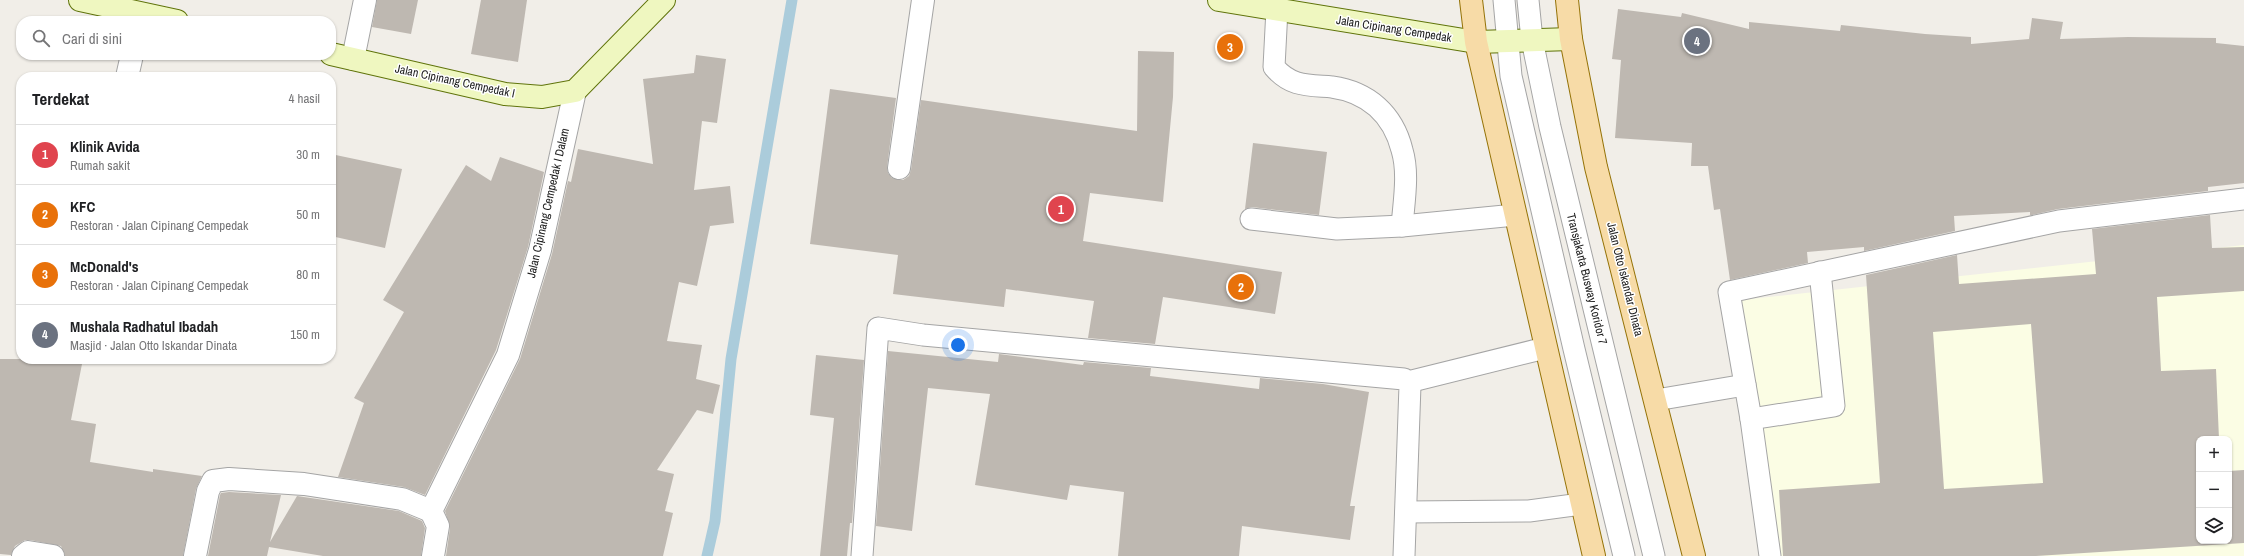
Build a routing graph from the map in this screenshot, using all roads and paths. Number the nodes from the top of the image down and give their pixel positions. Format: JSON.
{"nodes":[{"id":1,"x":80,"y":0,"type":"edge"},
{"id":2,"x":365,"y":0,"type":"edge"},
{"id":3,"x":664,"y":0,"type":"edge"},
{"id":4,"x":923,"y":0,"type":"edge"},
{"id":5,"x":1218,"y":0,"type":"edge"},
{"id":6,"x":1471,"y":0,"type":"edge"},
{"id":7,"x":1504,"y":0,"type":"edge"},
{"id":8,"x":1528,"y":0,"type":"edge"},
{"id":9,"x":1567,"y":0,"type":"edge"},
{"id":10,"x":1277,"y":10,"type":"junction"},
{"id":11,"x":136,"y":16,"type":"edge"},
{"id":12,"x":1571,"y":39,"type":"junction"},
{"id":13,"x":1508,"y":40,"type":"junction"},
{"id":14,"x":1532,"y":40,"type":"junction"},
{"id":15,"x":1476,"y":42,"type":"junction"},
{"id":16,"x":336,"y":55,"type":"edge"},
{"id":17,"x":353,"y":59,"type":"junction"},
{"id":18,"x":131,"y":60,"type":"edge"},
{"id":19,"x":128,"y":72,"type":"edge"},
{"id":20,"x":575,"y":91,"type":"junction"},
{"id":21,"x":899,"y":168,"type":"dead end"},
{"id":22,"x":2244,"y":199,"type":"edge"},
{"id":23,"x":1515,"y":216,"type":"junction"},
{"id":24,"x":1251,"y":219,"type":"dead end"},
{"id":25,"x":1402,"y":226,"type":"junction"},
{"id":26,"x":1820,"y":272,"type":"junction"},
{"id":27,"x":1545,"y":348,"type":"junction"},
{"id":28,"x":1408,"y":382,"type":"junction"},
{"id":29,"x":1745,"y":385,"type":"junction"},
{"id":30,"x":1656,"y":400,"type":"junction"},
{"id":31,"x":1751,"y":419,"type":"junction"},
{"id":32,"x":1581,"y":504,"type":"junction"},
{"id":33,"x":431,"y":511,"type":"junction"},
{"id":34,"x":1406,"y":512,"type":"junction"},
{"id":35,"x":23,"y":556,"type":"edge"},
{"id":36,"x":53,"y":556,"type":"edge"},
{"id":37,"x":195,"y":556,"type":"edge"},
{"id":38,"x":433,"y":556,"type":"edge"},
{"id":39,"x":862,"y":556,"type":"edge"},
{"id":40,"x":1404,"y":556,"type":"edge"},
{"id":41,"x":1594,"y":556,"type":"edge"},
{"id":42,"x":1624,"y":556,"type":"edge"},
{"id":43,"x":1654,"y":556,"type":"edge"},
{"id":44,"x":1694,"y":556,"type":"edge"},
{"id":45,"x":1770,"y":556,"type":"edge"}],
"edges":[{"from":1,"to":11,"type":"street"},
{"from":2,"to":17,"type":"street"},
{"from":3,"to":20,"type":"street"},
{"from":4,"to":21,"type":"street"},
{"from":5,"to":10,"type":"street","name":"Jalan Cipinang Cempedak"},
{"from":6,"to":15,"type":"main road"},
{"from":7,"to":13,"type":"lane"},
{"from":8,"to":14,"type":"lane","name":"Transjakarta Busway Koridor 7"},
{"from":9,"to":12,"type":"main road","name":"Jalan Otto Iskandar Dinata"},
{"from":10,"to":15,"type":"street","name":"Jalan Cipinang Cempedak"},
{"from":10,"to":25,"type":"lane"},
{"from":12,"to":14,"type":"street","name":"Jalan Cipinang Cempedak"},
{"from":12,"to":30,"type":"main road","name":"Jalan Otto Iskandar Dinata"},
{"from":13,"to":14,"type":"street","name":"Jalan Cipinang Cempedak"},
{"from":13,"to":15,"type":"street","name":"Jalan Cipinang Cempedak"},
{"from":13,"to":42,"type":"lane"},
{"from":14,"to":43,"type":"lane","name":"Transjakarta Busway Koridor 7"},
{"from":15,"to":23,"type":"main road"},
{"from":16,"to":17,"type":"street","name":"Jalan Cipinang Cempedak I"},
{"from":17,"to":20,"type":"street","name":"Jalan Cipinang Cempedak I"},
{"from":18,"to":19,"type":"street"},
{"from":20,"to":33,"type":"street","name":"Jalan Cipinang Cempedak I Dalam"},
{"from":22,"to":26,"type":"lane"},
{"from":23,"to":25,"type":"lane"},
{"from":23,"to":27,"type":"main road"},
{"from":24,"to":25,"type":"lane"},
{"from":26,"to":29,"type":"lane"},
{"from":26,"to":31,"type":"lane"},
{"from":27,"to":28,"type":"lane"},
{"from":27,"to":32,"type":"main road"},
{"from":28,"to":34,"type":"lane"},
{"from":28,"to":39,"type":"lane"},
{"from":29,"to":30,"type":"lane"},
{"from":29,"to":31,"type":"lane"},
{"from":30,"to":44,"type":"main road","name":"Jalan Otto Iskandar Dinata"},
{"from":31,"to":45,"type":"lane"},
{"from":32,"to":34,"type":"lane"},
{"from":32,"to":41,"type":"main road"},
{"from":33,"to":37,"type":"street"},
{"from":33,"to":38,"type":"street"},
{"from":34,"to":40,"type":"lane"},
{"from":35,"to":36,"type":"street"}]}
